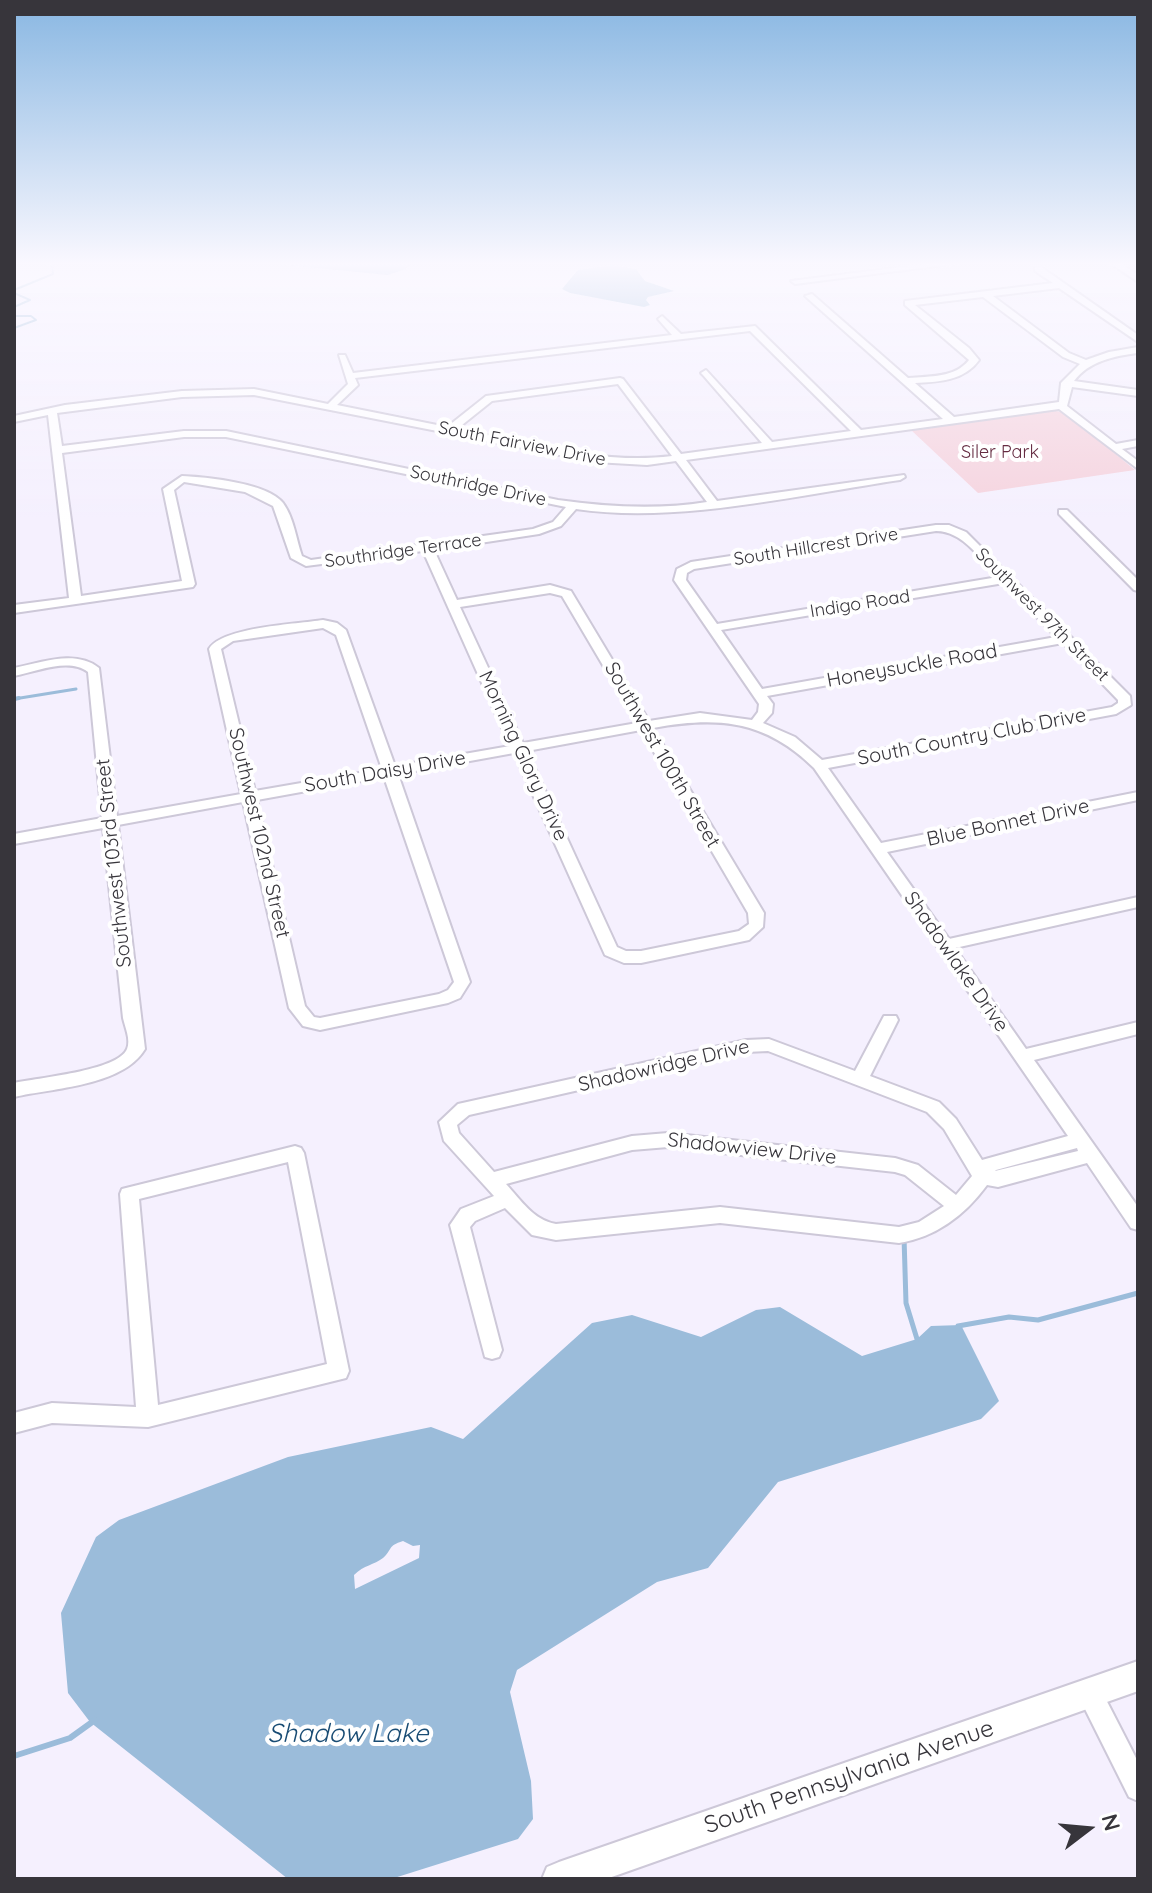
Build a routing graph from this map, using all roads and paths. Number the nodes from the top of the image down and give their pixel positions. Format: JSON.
{"nodes":[{"id":1,"x":553,"y":351,"type":"edge"},
{"id":2,"x":776,"y":351,"type":"edge"},
{"id":3,"x":872,"y":351,"type":"edge"},
{"id":4,"x":967,"y":351,"type":"edge"},
{"id":5,"x":1061,"y":351,"type":"edge"},
{"id":6,"x":1130,"y":351,"type":"edge"},
{"id":7,"x":342,"y":357,"type":"dead end"},
{"id":8,"x":1087,"y":364,"type":"junction"},
{"id":9,"x":706,"y":373,"type":"dead end"},
{"id":10,"x":351,"y":376,"type":"junction"},
{"id":11,"x":906,"y":381,"type":"junction"},
{"id":12,"x":1066,"y":383,"type":"junction"},
{"id":13,"x":1138,"y":393,"type":"edge"},
{"id":14,"x":331,"y":406,"type":"junction"},
{"id":15,"x":1061,"y":406,"type":"junction"},
{"id":16,"x":52,"y":410,"type":"junction"},
{"id":17,"x":17,"y":420,"type":"edge"},
{"id":18,"x":952,"y":421,"type":"junction"},
{"id":19,"x":449,"y":430,"type":"junction"},
{"id":20,"x":859,"y":434,"type":"junction"},
{"id":21,"x":1138,"y":443,"type":"edge"},
{"id":22,"x":770,"y":446,"type":"junction"},
{"id":23,"x":1114,"y":447,"type":"junction"},
{"id":24,"x":58,"y":450,"type":"junction"},
{"id":25,"x":679,"y":458,"type":"junction"},
{"id":26,"x":1138,"y":466,"type":"edge"},
{"id":27,"x":900,"y":477,"type":"dead end"},
{"id":28,"x":715,"y":505,"type":"junction"},
{"id":29,"x":573,"y":506,"type":"junction"},
{"id":30,"x":1063,"y":512,"type":"dead end"},
{"id":31,"x":951,"y":529,"type":"joint"},
{"id":32,"x":427,"y":548,"type":"junction"},
{"id":33,"x":1005,"y":579,"type":"junction"},
{"id":34,"x":1138,"y":586,"type":"edge"},
{"id":35,"x":75,"y":600,"type":"junction"},
{"id":36,"x":453,"y":604,"type":"junction"},
{"id":37,"x":14,"y":609,"type":"edge"},
{"id":38,"x":714,"y":628,"type":"junction"},
{"id":39,"x":1065,"y":639,"type":"junction"},
{"id":40,"x":14,"y":672,"type":"edge"},
{"id":41,"x":759,"y":693,"type":"junction"},
{"id":42,"x":1124,"y":705,"type":"joint"},
{"id":43,"x":756,"y":723,"type":"junction"},
{"id":44,"x":645,"y":726,"type":"junction"},
{"id":45,"x":519,"y":748,"type":"junction"},
{"id":46,"x":819,"y":765,"type":"junction"},
{"id":47,"x":388,"y":772,"type":"junction"},
{"id":48,"x":1138,"y":796,"type":"edge"},
{"id":49,"x":250,"y":797,"type":"junction"},
{"id":50,"x":109,"y":822,"type":"junction"},
{"id":51,"x":14,"y":839,"type":"edge"},
{"id":52,"x":878,"y":849,"type":"junction"},
{"id":53,"x":1138,"y":902,"type":"edge"},
{"id":54,"x":945,"y":945,"type":"junction"},
{"id":55,"x":624,"y":957,"type":"joint"},
{"id":56,"x":890,"y":1020,"type":"dead end"},
{"id":57,"x":1138,"y":1028,"type":"edge"},
{"id":58,"x":1022,"y":1056,"type":"junction"},
{"id":59,"x":860,"y":1078,"type":"junction"},
{"id":60,"x":14,"y":1090,"type":"edge"},
{"id":61,"x":1086,"y":1147,"type":"junction"},
{"id":62,"x":983,"y":1177,"type":"junction"},
{"id":63,"x":492,"y":1180,"type":"junction"},
{"id":64,"x":508,"y":1199,"type":"junction"},
{"id":65,"x":956,"y":1205,"type":"junction"},
{"id":66,"x":1138,"y":1222,"type":"edge"},
{"id":67,"x":492,"y":1350,"type":"dead end"},
{"id":68,"x":148,"y":1417,"type":"junction"},
{"id":69,"x":14,"y":1423,"type":"edge"},
{"id":70,"x":1137,"y":1678,"type":"edge"},
{"id":71,"x":1089,"y":1693,"type":"junction"},
{"id":72,"x":1138,"y":1788,"type":"edge"},
{"id":73,"x":575,"y":1876,"type":"edge"}],
"edges":[{"from":1,"to":10,"type":"street"},
{"from":2,"to":20,"type":"street"},
{"from":3,"to":11,"type":"street"},
{"from":4,"to":11,"type":"street"},
{"from":5,"to":8,"type":"street"},
{"from":6,"to":8,"type":"street"},
{"from":7,"to":10,"type":"street"},
{"from":8,"to":12,"type":"street"},
{"from":9,"to":22,"type":"street"},
{"from":10,"to":14,"type":"street"},
{"from":11,"to":18,"type":"street"},
{"from":12,"to":13,"type":"street"},
{"from":12,"to":15,"type":"street"},
{"from":14,"to":16,"type":"street","name":"South Fairview Drive"},
{"from":14,"to":19,"type":"street","name":"South Fairview Drive"},
{"from":15,"to":18,"type":"street","name":"South Fairview Drive"},
{"from":15,"to":23,"type":"street"},
{"from":16,"to":17,"type":"street","name":"South Fairview Drive"},
{"from":16,"to":24,"type":"street"},
{"from":18,"to":20,"type":"street","name":"South Fairview Drive"},
{"from":19,"to":25,"type":"street","name":"South Fairview Drive"},
{"from":19,"to":25,"type":"street"},
{"from":20,"to":22,"type":"street","name":"South Fairview Drive"},
{"from":21,"to":23,"type":"street"},
{"from":22,"to":25,"type":"street","name":"South Fairview Drive"},
{"from":23,"to":26,"type":"street"},
{"from":24,"to":29,"type":"street","name":"Southridge Drive"},
{"from":24,"to":35,"type":"street"},
{"from":25,"to":28,"type":"street"},
{"from":27,"to":28,"type":"street","name":"Southridge Drive"},
{"from":28,"to":29,"type":"street","name":"Southridge Drive"},
{"from":29,"to":32,"type":"street","name":"Southridge Terrace"},
{"from":30,"to":34,"type":"street"},
{"from":31,"to":33,"type":"street","name":"Southwest 97th Street"},
{"from":31,"to":38,"type":"street","name":"South Hillcrest Drive"},
{"from":32,"to":35,"type":"street","name":"Southridge Terrace"},
{"from":32,"to":36,"type":"street","name":"Morning Glory Drive"},
{"from":33,"to":38,"type":"street","name":"Indigo Road"},
{"from":33,"to":39,"type":"street","name":"Southwest 97th Street"},
{"from":35,"to":37,"type":"street"},
{"from":36,"to":44,"type":"street","name":"Southwest 100th Street"},
{"from":36,"to":45,"type":"street","name":"Morning Glory Drive"},
{"from":38,"to":41,"type":"street"},
{"from":39,"to":41,"type":"street","name":"Honeysuckle Road"},
{"from":39,"to":42,"type":"street","name":"Southwest 97th Street"},
{"from":40,"to":50,"type":"street","name":"Southwest 103rd Street"},
{"from":41,"to":43,"type":"street"},
{"from":42,"to":46,"type":"street","name":"South Country Club Drive"},
{"from":43,"to":44,"type":"street","name":"South Daisy Drive"},
{"from":43,"to":46,"type":"street","name":"Shadowlake Drive"},
{"from":44,"to":45,"type":"street","name":"South Daisy Drive"},
{"from":44,"to":55,"type":"street","name":"Southwest 100th Street"},
{"from":45,"to":47,"type":"street","name":"South Daisy Drive"},
{"from":45,"to":55,"type":"street","name":"Morning Glory Drive"},
{"from":46,"to":52,"type":"street","name":"Shadowlake Drive"},
{"from":47,"to":49,"type":"street","name":"South Daisy Drive"},
{"from":47,"to":49,"type":"street","name":"Southwest 102nd Street"},
{"from":47,"to":49,"type":"street","name":"Southwest 102nd Street"},
{"from":48,"to":52,"type":"street","name":"Blue Bonnet Drive"},
{"from":49,"to":50,"type":"street","name":"South Daisy Drive"},
{"from":50,"to":51,"type":"street","name":"South Daisy Drive"},
{"from":50,"to":60,"type":"street","name":"Southwest 103rd Street"},
{"from":52,"to":54,"type":"street","name":"Shadowlake Drive"},
{"from":53,"to":54,"type":"street"},
{"from":54,"to":58,"type":"street","name":"Shadowlake Drive"},
{"from":56,"to":59,"type":"street"},
{"from":57,"to":58,"type":"street"},
{"from":58,"to":61,"type":"street","name":"Shadowlake Drive"},
{"from":59,"to":62,"type":"street","name":"Shadowridge Drive"},
{"from":59,"to":63,"type":"street","name":"Shadowridge Drive"},
{"from":61,"to":62,"type":"street"},
{"from":61,"to":66,"type":"street","name":"Shadowlake Drive"},
{"from":62,"to":65,"type":"street"},
{"from":63,"to":64,"type":"street"},
{"from":63,"to":65,"type":"street","name":"Shadowview Drive"},
{"from":64,"to":65,"type":"street"},
{"from":64,"to":67,"type":"street"},
{"from":68,"to":68,"type":"street"},
{"from":68,"to":69,"type":"street"},
{"from":70,"to":71,"type":"main road","name":"South Pennsylvania Avenue"},
{"from":71,"to":72,"type":"street"},
{"from":71,"to":73,"type":"main road","name":"South Pennsylvania Avenue"}]}
